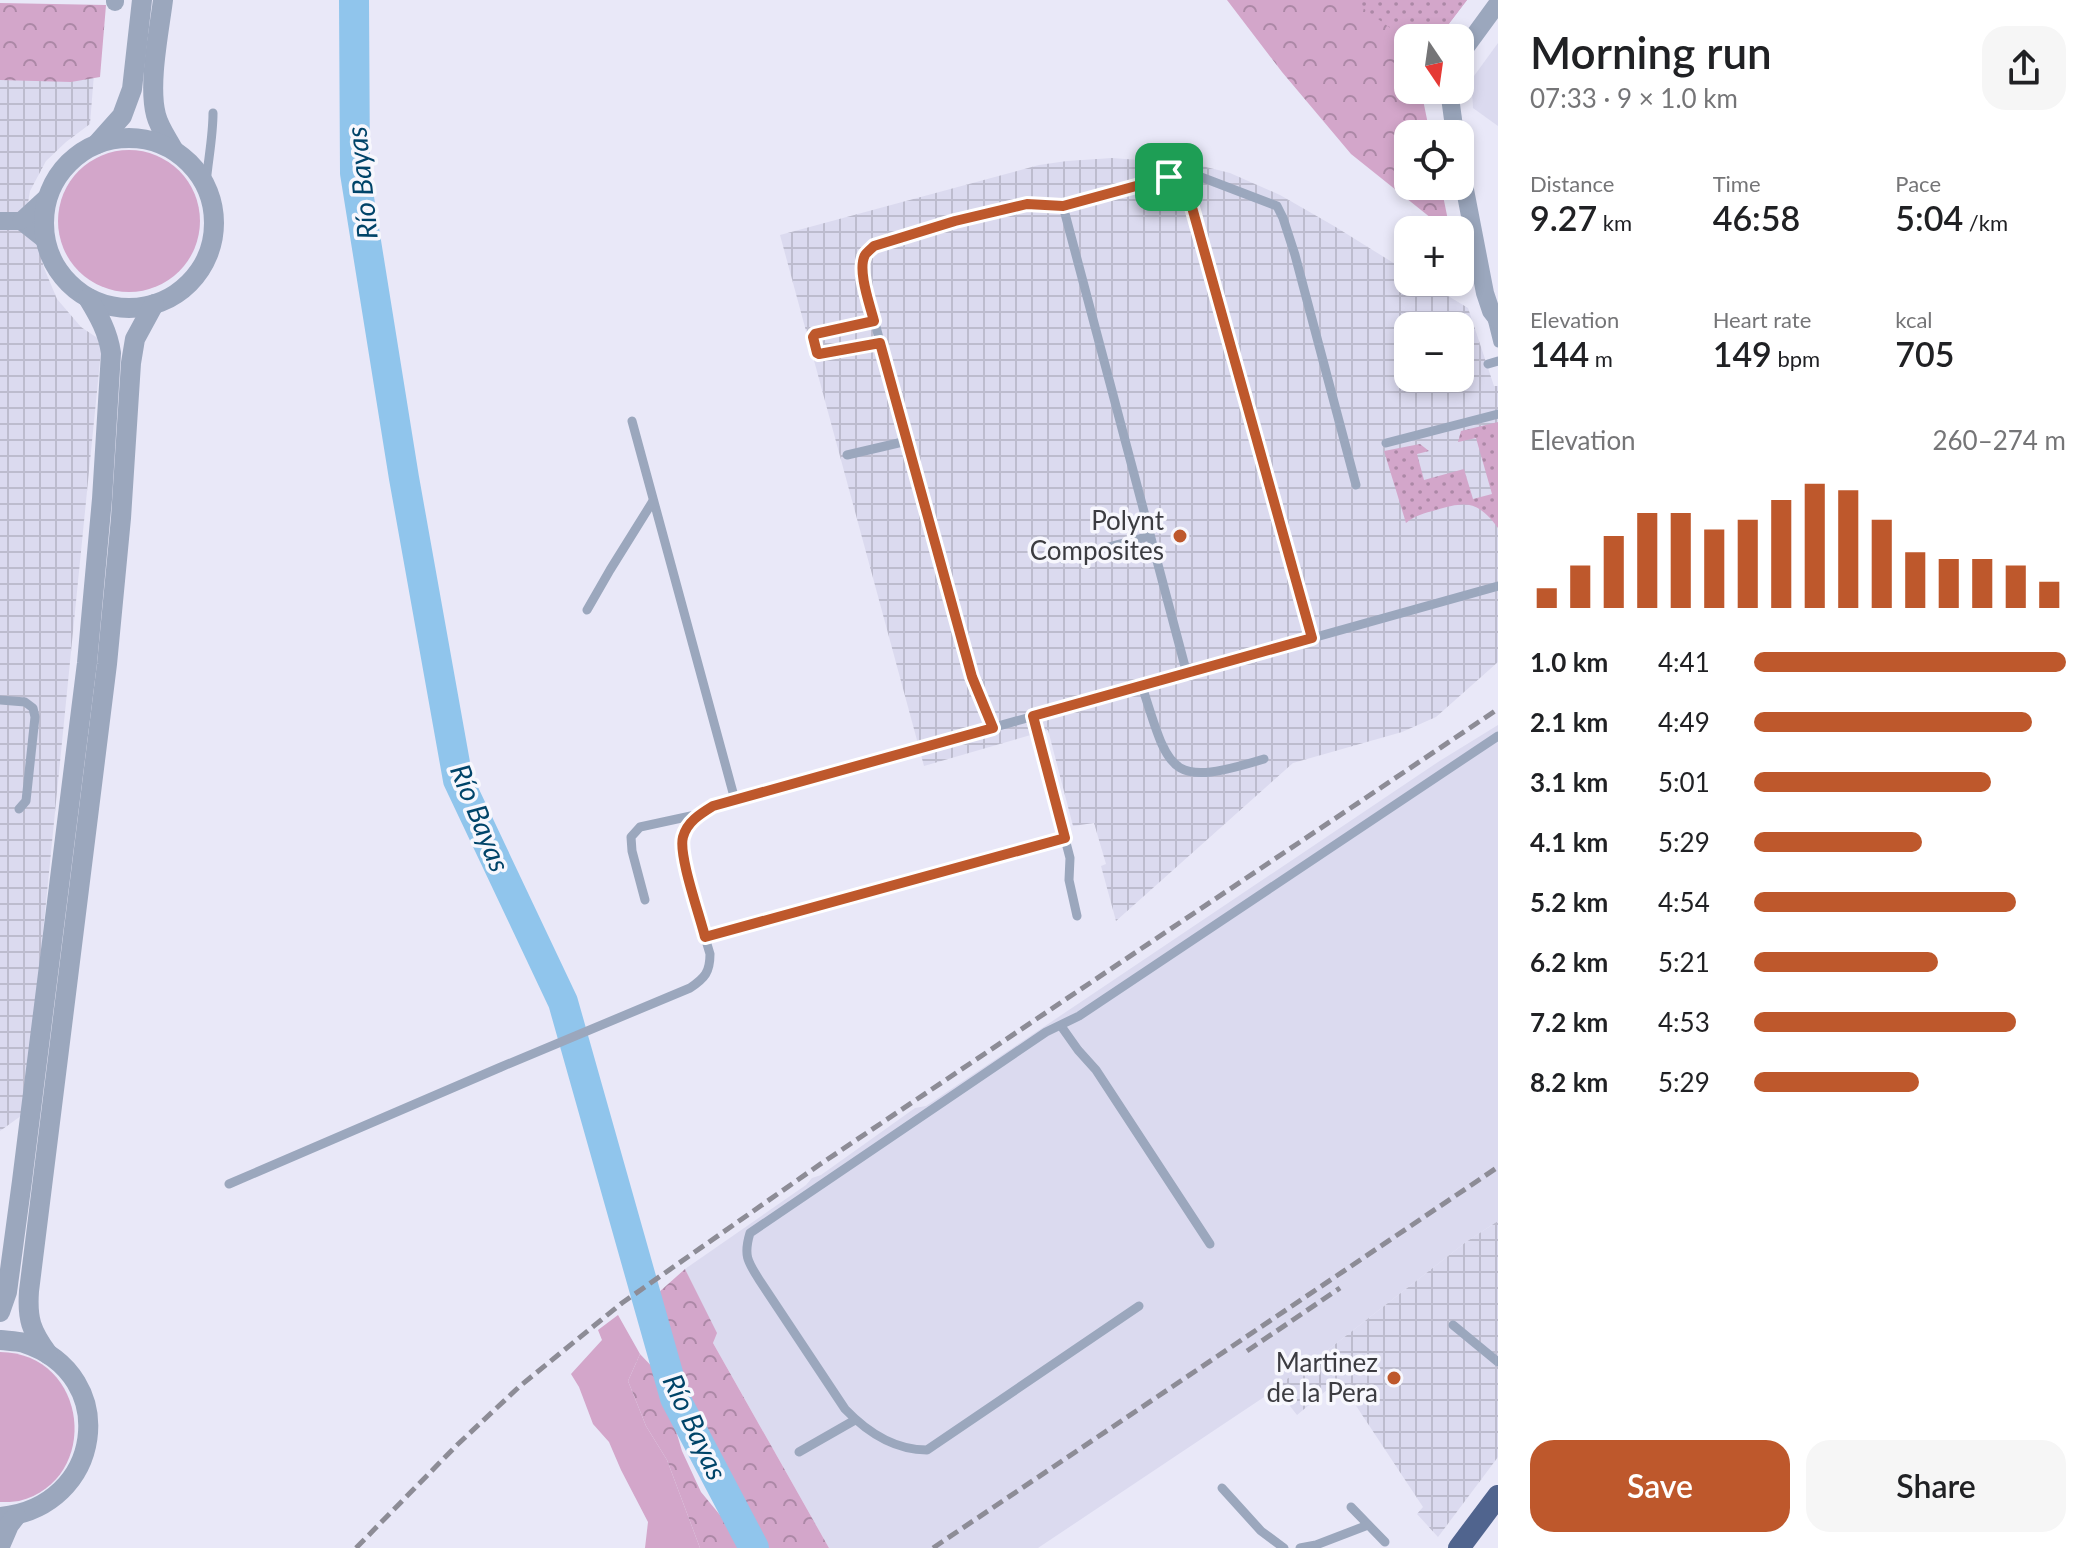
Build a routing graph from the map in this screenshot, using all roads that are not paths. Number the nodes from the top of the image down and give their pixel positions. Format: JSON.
{"nodes":[{"id":1,"x":142,"y":0,"type":"edge"},
{"id":2,"x":163,"y":0,"type":"edge"},
{"id":3,"x":1498,"y":3,"type":"edge"},
{"id":4,"x":1474,"y":36,"type":"edge"},
{"id":5,"x":213,"y":113,"type":"dead end"},
{"id":6,"x":97,"y":144,"type":"junction"},
{"id":7,"x":173,"y":149,"type":"junction"},
{"id":8,"x":1183,"y":175,"type":"junction"},
{"id":9,"x":206,"y":184,"type":"junction"},
{"id":10,"x":47,"y":197,"type":"junction"},
{"id":11,"x":1466,"y":200,"type":"edge"},
{"id":12,"x":1063,"y":206,"type":"junction"},
{"id":13,"x":0,"y":221,"type":"edge"},
{"id":14,"x":21,"y":221,"type":"junction"},
{"id":15,"x":45,"y":240,"type":"junction"},
{"id":16,"x":88,"y":298,"type":"junction"},
{"id":17,"x":154,"y":304,"type":"junction"},
{"id":18,"x":1494,"y":316,"type":"edge"},
{"id":19,"x":874,"y":321,"type":"junction"},
{"id":20,"x":880,"y":343,"type":"junction"},
{"id":21,"x":1498,"y":343,"type":"edge"},
{"id":22,"x":1498,"y":414,"type":"edge"},
{"id":23,"x":632,"y":421,"type":"dead end"},
{"id":24,"x":907,"y":441,"type":"junction"},
{"id":25,"x":1386,"y":443,"type":"dead end"},
{"id":26,"x":847,"y":455,"type":"dead end"},
{"id":27,"x":1356,"y":485,"type":"dead end"},
{"id":28,"x":653,"y":501,"type":"junction"},
{"id":29,"x":1150,"y":536,"type":"junction"},
{"id":30,"x":1063,"y":559,"type":"dead end"},
{"id":31,"x":1498,"y":586,"type":"edge"},
{"id":32,"x":587,"y":610,"type":"dead end"},
{"id":33,"x":1312,"y":638,"type":"junction"},
{"id":34,"x":1187,"y":674,"type":"junction"},
{"id":35,"x":1142,"y":686,"type":"junction"},
{"id":36,"x":0,"y":700,"type":"edge"},
{"id":37,"x":1033,"y":716,"type":"junction"},
{"id":38,"x":993,"y":728,"type":"junction"},
{"id":39,"x":1498,"y":736,"type":"edge"},
{"id":40,"x":1264,"y":759,"type":"dead end"},
{"id":41,"x":735,"y":800,"type":"junction"},
{"id":42,"x":19,"y":809,"type":"dead end"},
{"id":43,"x":700,"y":814,"type":"junction"},
{"id":44,"x":1065,"y":838,"type":"junction"},
{"id":45,"x":645,"y":900,"type":"dead end"},
{"id":46,"x":1077,"y":916,"type":"dead end"},
{"id":47,"x":705,"y":937,"type":"junction"},
{"id":48,"x":1061,"y":1026,"type":"junction"},
{"id":49,"x":229,"y":1184,"type":"dead end"},
{"id":50,"x":1210,"y":1244,"type":"dead end"},
{"id":51,"x":1139,"y":1306,"type":"dead end"},
{"id":52,"x":0,"y":1312,"type":"edge"},
{"id":53,"x":1453,"y":1325,"type":"dead end"},
{"id":54,"x":0,"y":1340,"type":"edge"},
{"id":55,"x":48,"y":1354,"type":"junction"},
{"id":56,"x":1498,"y":1362,"type":"edge"},
{"id":57,"x":855,"y":1420,"type":"junction"},
{"id":58,"x":799,"y":1452,"type":"dead end"},
{"id":59,"x":1222,"y":1488,"type":"dead end"},
{"id":60,"x":1498,"y":1496,"type":"edge"},
{"id":61,"x":1351,"y":1507,"type":"dead end"},
{"id":62,"x":1498,"y":1515,"type":"edge"},
{"id":63,"x":8,"y":1516,"type":"edge"},
{"id":64,"x":1368,"y":1525,"type":"junction"},
{"id":65,"x":1385,"y":1542,"type":"dead end"},
{"id":66,"x":0,"y":1546,"type":"edge"},
{"id":67,"x":1284,"y":1548,"type":"edge"},
{"id":68,"x":1300,"y":1548,"type":"edge"},
{"id":69,"x":1459,"y":1548,"type":"edge"},
{"id":70,"x":1472,"y":1548,"type":"edge"}],
"edges":[{"from":1,"to":6,"type":"street"},
{"from":2,"to":7,"type":"street"},
{"from":3,"to":4,"type":"street"},
{"from":5,"to":9,"type":"lane"},
{"from":6,"to":7,"type":"street"},
{"from":6,"to":10,"type":"street"},
{"from":7,"to":9,"type":"street"},
{"from":8,"to":12,"type":"lane"},
{"from":8,"to":27,"type":"lane"},
{"from":8,"to":33,"type":"lane"},
{"from":9,"to":17,"type":"street"},
{"from":10,"to":14,"type":"street"},
{"from":10,"to":15,"type":"street"},
{"from":11,"to":18,"type":"street"},
{"from":12,"to":19,"type":"lane"},
{"from":12,"to":29,"type":"lane"},
{"from":13,"to":14,"type":"street"},
{"from":14,"to":15,"type":"street"},
{"from":15,"to":16,"type":"street"},
{"from":16,"to":17,"type":"street"},
{"from":16,"to":52,"type":"street"},
{"from":17,"to":55,"type":"street"},
{"from":18,"to":21,"type":"lane"},
{"from":19,"to":20,"type":"lane"},
{"from":19,"to":20,"type":"lane"},
{"from":20,"to":24,"type":"lane"},
{"from":22,"to":25,"type":"lane"},
{"from":23,"to":28,"type":"lane"},
{"from":24,"to":26,"type":"lane"},
{"from":24,"to":38,"type":"lane"},
{"from":28,"to":32,"type":"lane"},
{"from":28,"to":41,"type":"lane"},
{"from":29,"to":30,"type":"lane"},
{"from":29,"to":34,"type":"lane"},
{"from":31,"to":33,"type":"lane"},
{"from":33,"to":34,"type":"lane"},
{"from":34,"to":35,"type":"lane"},
{"from":35,"to":37,"type":"lane"},
{"from":35,"to":40,"type":"lane"},
{"from":36,"to":42,"type":"lane"},
{"from":37,"to":38,"type":"lane"},
{"from":37,"to":44,"type":"lane"},
{"from":38,"to":41,"type":"lane"},
{"from":39,"to":48,"type":"lane"},
{"from":41,"to":43,"type":"lane"},
{"from":43,"to":45,"type":"lane"},
{"from":43,"to":47,"type":"lane"},
{"from":44,"to":46,"type":"lane"},
{"from":44,"to":47,"type":"lane"},
{"from":47,"to":49,"type":"lane"},
{"from":48,"to":50,"type":"lane"},
{"from":48,"to":57,"type":"lane"},
{"from":51,"to":57,"type":"lane"},
{"from":53,"to":56,"type":"lane"},
{"from":54,"to":55,"type":"street"},
{"from":55,"to":63,"type":"street"},
{"from":57,"to":58,"type":"lane"},
{"from":59,"to":67,"type":"lane"},
{"from":60,"to":69,"type":"highway"},
{"from":61,"to":64,"type":"lane"},
{"from":62,"to":70,"type":"highway"},
{"from":63,"to":66,"type":"street"},
{"from":64,"to":65,"type":"lane"},
{"from":64,"to":68,"type":"lane"}]}
